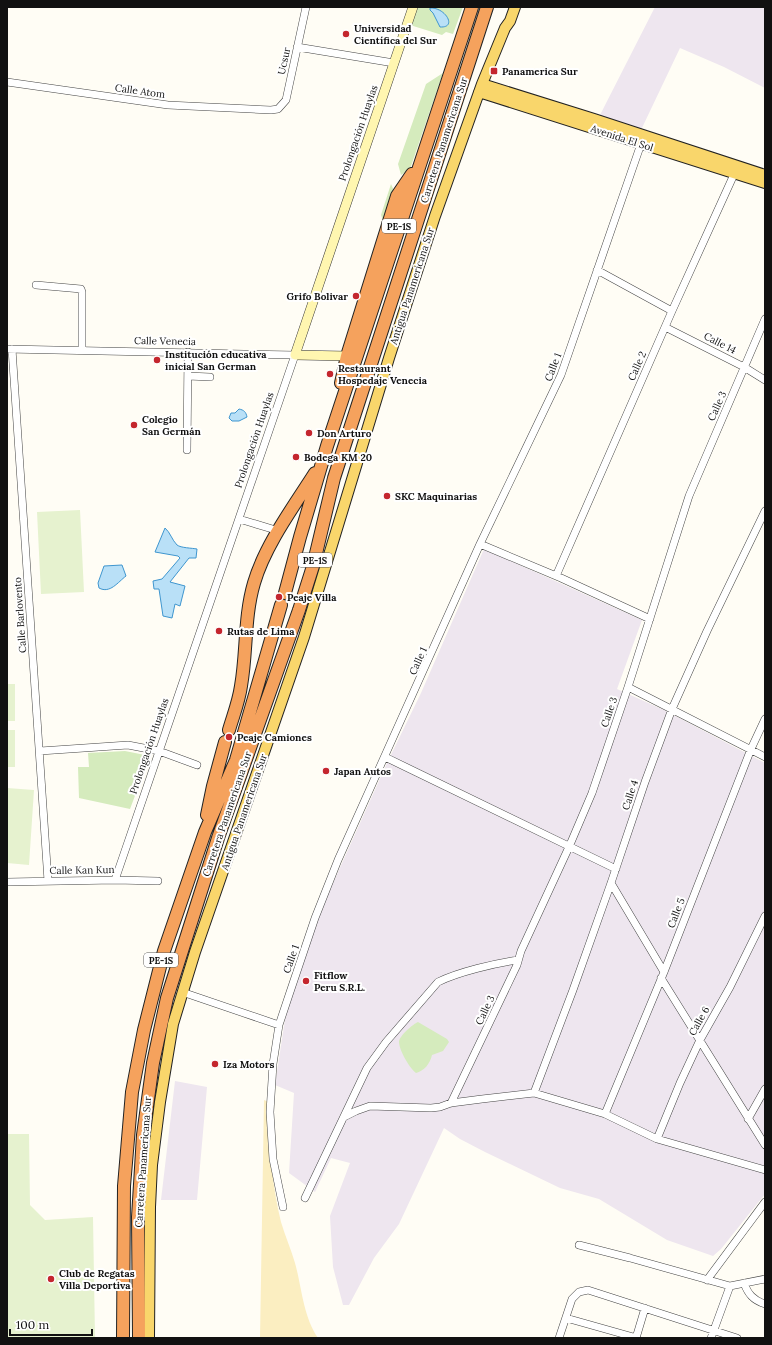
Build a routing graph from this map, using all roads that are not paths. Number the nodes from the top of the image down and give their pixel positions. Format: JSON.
{"nodes":[{"id":1,"x":306,"y":7,"type":"edge"},
{"id":2,"x":413,"y":7,"type":"edge"},
{"id":3,"x":472,"y":7,"type":"edge"},
{"id":4,"x":487,"y":7,"type":"edge"},
{"id":5,"x":493,"y":7,"type":"edge"},
{"id":6,"x":508,"y":7,"type":"edge"},
{"id":7,"x":515,"y":7,"type":"edge"},
{"id":8,"x":505,"y":28,"type":"junction"},
{"id":9,"x":480,"y":31,"type":"junction"},
{"id":10,"x":297,"y":47,"type":"junction"},
{"id":11,"x":394,"y":64,"type":"junction"},
{"id":12,"x":7,"y":82,"type":"edge"},
{"id":13,"x":481,"y":88,"type":"junction"},
{"id":14,"x":271,"y":110,"type":"joint"},
{"id":15,"x":643,"y":139,"type":"junction"},
{"id":16,"x":420,"y":163,"type":"junction"},
{"id":17,"x":736,"y":169,"type":"junction"},
{"id":18,"x":765,"y":175,"type":"edge"},
{"id":19,"x":765,"y":183,"type":"edge"},
{"id":20,"x":597,"y":270,"type":"junction"},
{"id":21,"x":36,"y":286,"type":"dead end"},
{"id":22,"x":672,"y":311,"type":"junction"},
{"id":23,"x":765,"y":319,"type":"edge"},
{"id":24,"x":665,"y":327,"type":"junction"},
{"id":25,"x":10,"y":349,"type":"edge"},
{"id":26,"x":82,"y":350,"type":"junction"},
{"id":27,"x":188,"y":352,"type":"junction"},
{"id":28,"x":295,"y":355,"type":"junction"},
{"id":29,"x":347,"y":356,"type":"junction"},
{"id":30,"x":744,"y":367,"type":"junction"},
{"id":31,"x":188,"y":376,"type":"junction"},
{"id":32,"x":210,"y":377,"type":"dead end"},
{"id":33,"x":765,"y":380,"type":"edge"},
{"id":34,"x":327,"y":446,"type":"junction"},
{"id":35,"x":188,"y":450,"type":"dead end"},
{"id":36,"x":324,"y":458,"type":"junction"},
{"id":37,"x":765,"y":511,"type":"edge"},
{"id":38,"x":239,"y":519,"type":"junction"},
{"id":39,"x":279,"y":531,"type":"junction"},
{"id":40,"x":480,"y":544,"type":"junction"},
{"id":41,"x":556,"y":576,"type":"junction"},
{"id":42,"x":285,"y":593,"type":"dead end"},
{"id":43,"x":282,"y":605,"type":"dead end"},
{"id":44,"x":650,"y":618,"type":"junction"},
{"id":45,"x":628,"y":687,"type":"junction"},
{"id":46,"x":672,"y":709,"type":"junction"},
{"id":47,"x":765,"y":719,"type":"edge"},
{"id":48,"x":229,"y":730,"type":"dead end"},
{"id":49,"x":225,"y":742,"type":"dead end"},
{"id":50,"x":751,"y":749,"type":"junction"},
{"id":51,"x":40,"y":751,"type":"junction"},
{"id":52,"x":159,"y":751,"type":"junction"},
{"id":53,"x":385,"y":757,"type":"junction"},
{"id":54,"x":765,"y":757,"type":"edge"},
{"id":55,"x":197,"y":765,"type":"dead end"},
{"id":56,"x":205,"y":832,"type":"junction"},
{"id":57,"x":569,"y":846,"type":"junction"},
{"id":58,"x":616,"y":869,"type":"junction"},
{"id":59,"x":115,"y":880,"type":"junction"},
{"id":60,"x":48,"y":881,"type":"junction"},
{"id":61,"x":158,"y":881,"type":"dead end"},
{"id":62,"x":7,"y":882,"type":"edge"},
{"id":63,"x":611,"y":883,"type":"junction"},
{"id":64,"x":765,"y":916,"type":"edge"},
{"id":65,"x":518,"y":960,"type":"junction"},
{"id":66,"x":663,"y":975,"type":"junction"},
{"id":67,"x":182,"y":992,"type":"junction"},
{"id":68,"x":279,"y":1025,"type":"junction"},
{"id":69,"x":700,"y":1040,"type":"junction"},
{"id":70,"x":765,"y":1089,"type":"edge"},
{"id":71,"x":534,"y":1093,"type":"junction"},
{"id":72,"x":451,"y":1103,"type":"junction"},
{"id":73,"x":605,"y":1114,"type":"junction"},
{"id":74,"x":344,"y":1117,"type":"junction"},
{"id":75,"x":748,"y":1119,"type":"junction"},
{"id":76,"x":657,"y":1139,"type":"junction"},
{"id":77,"x":765,"y":1146,"type":"edge"},
{"id":78,"x":765,"y":1170,"type":"edge"},
{"id":79,"x":305,"y":1198,"type":"dead end"},
{"id":80,"x":765,"y":1202,"type":"edge"},
{"id":81,"x":283,"y":1207,"type":"dead end"},
{"id":82,"x":579,"y":1245,"type":"dead end"},
{"id":83,"x":765,"y":1278,"type":"edge"},
{"id":84,"x":707,"y":1280,"type":"junction"},
{"id":85,"x":744,"y":1283,"type":"junction"},
{"id":86,"x":730,"y":1286,"type":"junction"},
{"id":87,"x":765,"y":1304,"type":"edge"},
{"id":88,"x":645,"y":1308,"type":"junction"},
{"id":89,"x":566,"y":1318,"type":"junction"},
{"id":90,"x":714,"y":1330,"type":"junction"},
{"id":91,"x":124,"y":1338,"type":"edge"},
{"id":92,"x":139,"y":1338,"type":"edge"},
{"id":93,"x":149,"y":1338,"type":"edge"},
{"id":94,"x":559,"y":1338,"type":"edge"},
{"id":95,"x":636,"y":1338,"type":"edge"},
{"id":96,"x":711,"y":1338,"type":"edge"},
{"id":97,"x":737,"y":1338,"type":"edge"}],
"edges":[{"from":1,"to":10,"type":"street","name":"Ucsur"},
{"from":2,"to":11,"type":"street","name":"Prolongación Huaylas"},
{"from":3,"to":16,"type":"highway","name":"Carretera Panamericana Sur","number":"PE-1S"},
{"from":4,"to":9,"type":"highway","name":"Carretera Panamericana Sur","number":"PE-1S"},
{"from":5,"to":9,"type":"highway"},
{"from":6,"to":8,"type":"main road","name":"Antigua Panamericana Sur"},
{"from":7,"to":8,"type":"main road","name":"Antigua Panamericana Sur"},
{"from":8,"to":13,"type":"main road","name":"Antigua Panamericana Sur"},
{"from":9,"to":92,"type":"highway","name":"Carretera Panamericana Sur","number":"PE-1S"},
{"from":10,"to":11,"type":"street"},
{"from":10,"to":14,"type":"street","name":"Ucsur"},
{"from":11,"to":28,"type":"street","name":"Prolongación Huaylas"},
{"from":12,"to":14,"type":"street","name":"Calle Atom"},
{"from":13,"to":15,"type":"main road","name":"Avenida El Sol"},
{"from":13,"to":67,"type":"main road","name":"Antigua Panamericana Sur"},
{"from":15,"to":17,"type":"main road","name":"Avenida El Sol"},
{"from":15,"to":20,"type":"street","name":"Calle 1"},
{"from":16,"to":29,"type":"highway"},
{"from":16,"to":34,"type":"highway","name":"Carretera Panamericana Sur","number":"PE-1S"},
{"from":17,"to":18,"type":"main road","name":"Avenida El Sol"},
{"from":17,"to":19,"type":"main road","name":"Avenida El Sol"},
{"from":17,"to":22,"type":"street","name":"Calle 2"},
{"from":20,"to":22,"type":"street"},
{"from":20,"to":40,"type":"street","name":"Calle 1"},
{"from":21,"to":26,"type":"street"},
{"from":22,"to":24,"type":"street","name":"Calle 2"},
{"from":23,"to":30,"type":"street","name":"Calle 3"},
{"from":24,"to":30,"type":"street","name":"Calle 14"},
{"from":24,"to":41,"type":"street","name":"Calle 2"},
{"from":25,"to":26,"type":"street","name":"Calle Venecia"},
{"from":25,"to":51,"type":"street","name":"Calle Barlovento"},
{"from":26,"to":27,"type":"street","name":"Calle Venecia"},
{"from":27,"to":28,"type":"street","name":"Calle Venecia"},
{"from":27,"to":31,"type":"street"},
{"from":28,"to":29,"type":"street","name":"Calle Venecia"},
{"from":28,"to":38,"type":"street","name":"Prolongación Huaylas"},
{"from":29,"to":34,"type":"highway"},
{"from":30,"to":33,"type":"street","name":"Calle 14"},
{"from":30,"to":44,"type":"street","name":"Calle 3"},
{"from":31,"to":32,"type":"street"},
{"from":31,"to":35,"type":"street"},
{"from":34,"to":36,"type":"highway","name":"Carretera Panamericana Sur","number":"PE-1S"},
{"from":36,"to":39,"type":"highway","name":"Carretera Panamericana Sur","number":"PE-1S"},
{"from":36,"to":42,"type":"highway","name":"Carretera Panamericana Sur","number":"PE-1S"},
{"from":37,"to":46,"type":"street","name":"Calle 4"},
{"from":38,"to":39,"type":"street"},
{"from":38,"to":52,"type":"street","name":"Prolongación Huaylas"},
{"from":39,"to":48,"type":"highway","name":"Carretera Panamericana Sur","number":"PE-1S"},
{"from":40,"to":41,"type":"street"},
{"from":40,"to":53,"type":"street","name":"Calle 1"},
{"from":41,"to":44,"type":"street"},
{"from":43,"to":56,"type":"highway","name":"Carretera Panamericana Sur","number":"PE-1S"},
{"from":44,"to":45,"type":"street","name":"Calle 3"},
{"from":45,"to":46,"type":"street"},
{"from":45,"to":57,"type":"street","name":"Calle 3"},
{"from":46,"to":50,"type":"street"},
{"from":46,"to":58,"type":"street","name":"Calle 4"},
{"from":47,"to":50,"type":"street","name":"Calle 5"},
{"from":49,"to":56,"type":"highway","name":"Carretera Panamericana Sur","number":"PE-1S"},
{"from":50,"to":54,"type":"street"},
{"from":50,"to":66,"type":"street","name":"Calle 5"},
{"from":51,"to":52,"type":"street"},
{"from":51,"to":60,"type":"street","name":"Calle Barlovento"},
{"from":52,"to":55,"type":"street"},
{"from":52,"to":59,"type":"street","name":"Prolongación Huaylas"},
{"from":53,"to":57,"type":"street"},
{"from":53,"to":68,"type":"street","name":"Calle 1"},
{"from":56,"to":91,"type":"highway","name":"Carretera Panamericana Sur","number":"PE-1S"},
{"from":57,"to":58,"type":"street"},
{"from":57,"to":65,"type":"street","name":"Calle 3"},
{"from":58,"to":63,"type":"street","name":"Calle 4"},
{"from":59,"to":60,"type":"street","name":"Calle Kan Kun"},
{"from":59,"to":61,"type":"street","name":"Calle Kan Kun"},
{"from":60,"to":62,"type":"street","name":"Calle Kan Kun"},
{"from":63,"to":66,"type":"street"},
{"from":63,"to":71,"type":"street","name":"Calle 4"},
{"from":64,"to":69,"type":"street","name":"Calle 6"},
{"from":65,"to":72,"type":"street","name":"Calle 3"},
{"from":65,"to":74,"type":"street"},
{"from":66,"to":69,"type":"street"},
{"from":66,"to":73,"type":"street","name":"Calle 5"},
{"from":67,"to":68,"type":"street"},
{"from":67,"to":93,"type":"main road","name":"Antigua Panamericana Sur"},
{"from":68,"to":81,"type":"street","name":"Calle 1"},
{"from":69,"to":75,"type":"street"},
{"from":69,"to":76,"type":"street","name":"Calle 6"},
{"from":70,"to":75,"type":"street"},
{"from":71,"to":72,"type":"street"},
{"from":71,"to":73,"type":"street"},
{"from":72,"to":74,"type":"street"},
{"from":73,"to":76,"type":"street"},
{"from":74,"to":79,"type":"street"},
{"from":75,"to":77,"type":"street"},
{"from":76,"to":78,"type":"street"},
{"from":80,"to":84,"type":"street"},
{"from":82,"to":84,"type":"street"},
{"from":83,"to":85,"type":"street"},
{"from":84,"to":86,"type":"street"},
{"from":85,"to":86,"type":"street"},
{"from":85,"to":87,"type":"street"},
{"from":86,"to":90,"type":"street"},
{"from":88,"to":89,"type":"street"},
{"from":88,"to":90,"type":"street"},
{"from":88,"to":95,"type":"street"},
{"from":89,"to":94,"type":"street"},
{"from":89,"to":95,"type":"street"},
{"from":90,"to":96,"type":"street"},
{"from":90,"to":97,"type":"street"}]}
